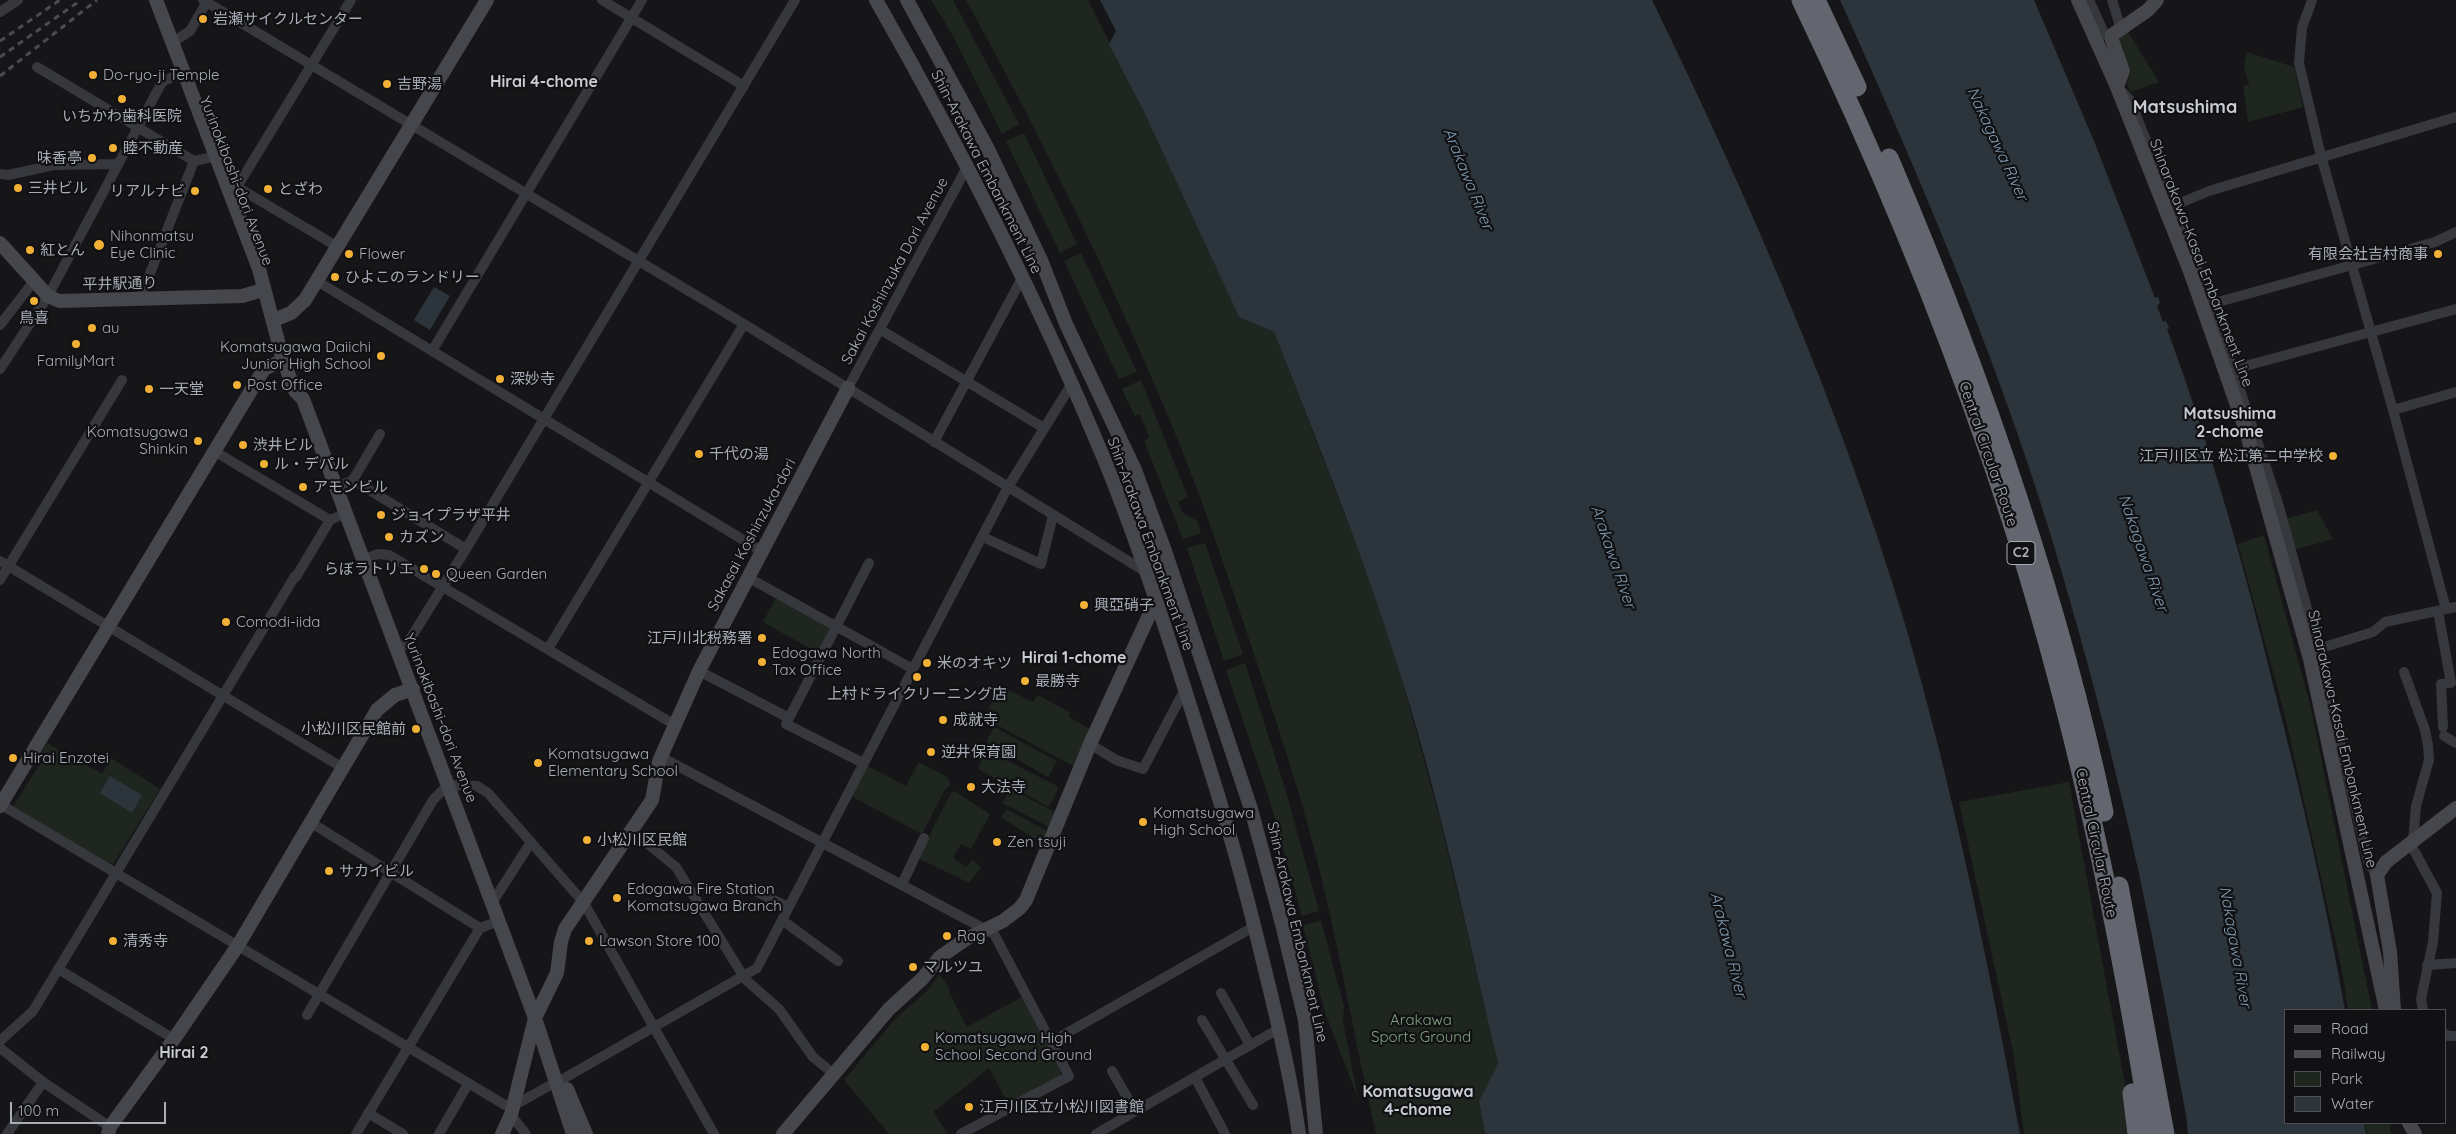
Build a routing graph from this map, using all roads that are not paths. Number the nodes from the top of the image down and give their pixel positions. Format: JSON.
{"nodes":[{"id":1,"x":18,"y":0,"type":"edge"},
{"id":2,"x":146,"y":0,"type":"edge"},
{"id":3,"x":156,"y":0,"type":"edge"},
{"id":4,"x":351,"y":0,"type":"edge"},
{"id":5,"x":487,"y":0,"type":"edge"},
{"id":6,"x":602,"y":0,"type":"edge"},
{"id":7,"x":642,"y":0,"type":"edge"},
{"id":8,"x":795,"y":0,"type":"edge"},
{"id":9,"x":876,"y":0,"type":"edge"},
{"id":10,"x":907,"y":0,"type":"edge"},
{"id":11,"x":1802,"y":0,"type":"edge"},
{"id":12,"x":1816,"y":0,"type":"edge"},
{"id":13,"x":2078,"y":0,"type":"edge"},
{"id":14,"x":2089,"y":0,"type":"edge"},
{"id":15,"x":2112,"y":0,"type":"edge"},
{"id":16,"x":2157,"y":0,"type":"edge"},
{"id":17,"x":2312,"y":0,"type":"edge"},
{"id":18,"x":206,"y":1,"type":"edge"},
{"id":19,"x":0,"y":12,"type":"edge"},
{"id":20,"x":631,"y":18,"type":"junction"},
{"id":21,"x":2121,"y":29,"type":"junction"},
{"id":22,"x":2112,"y":40,"type":"junction"},
{"id":23,"x":173,"y":42,"type":"junction"},
{"id":24,"x":311,"y":64,"type":"junction"},
{"id":25,"x":37,"y":67,"type":"dead end"},
{"id":26,"x":177,"y":75,"type":"junction"},
{"id":27,"x":744,"y":86,"type":"junction"},
{"id":28,"x":2117,"y":88,"type":"junction"},
{"id":29,"x":2456,"y":116,"type":"edge"},
{"id":30,"x":411,"y":124,"type":"junction"},
{"id":31,"x":137,"y":128,"type":"junction"},
{"id":32,"x":2321,"y":156,"type":"junction"},
{"id":33,"x":208,"y":158,"type":"junction"},
{"id":34,"x":194,"y":161,"type":"junction"},
{"id":35,"x":118,"y":164,"type":"junction"},
{"id":36,"x":967,"y":167,"type":"junction"},
{"id":37,"x":0,"y":174,"type":"edge"},
{"id":38,"x":233,"y":189,"type":"junction"},
{"id":39,"x":527,"y":194,"type":"junction"},
{"id":40,"x":2173,"y":206,"type":"junction"},
{"id":41,"x":2456,"y":232,"type":"edge"},
{"id":42,"x":0,"y":243,"type":"edge"},
{"id":43,"x":338,"y":247,"type":"junction"},
{"id":44,"x":639,"y":261,"type":"junction"},
{"id":45,"x":2353,"y":266,"type":"junction"},
{"id":46,"x":1022,"y":278,"type":"junction"},
{"id":47,"x":34,"y":281,"type":"junction"},
{"id":48,"x":317,"y":281,"type":"junction"},
{"id":49,"x":263,"y":290,"type":"junction"},
{"id":50,"x":48,"y":296,"type":"junction"},
{"id":51,"x":140,"y":299,"type":"junction"},
{"id":52,"x":2212,"y":304,"type":"junction"},
{"id":53,"x":2456,"y":309,"type":"edge"},
{"id":54,"x":275,"y":323,"type":"junction"},
{"id":55,"x":744,"y":324,"type":"junction"},
{"id":56,"x":0,"y":325,"type":"edge"},
{"id":57,"x":881,"y":330,"type":"junction"},
{"id":58,"x":2371,"y":332,"type":"junction"},
{"id":59,"x":432,"y":351,"type":"junction"},
{"id":60,"x":283,"y":360,"type":"junction"},
{"id":61,"x":0,"y":369,"type":"edge"},
{"id":62,"x":2234,"y":369,"type":"junction"},
{"id":63,"x":122,"y":380,"type":"dead end"},
{"id":64,"x":967,"y":382,"type":"junction"},
{"id":65,"x":1072,"y":385,"type":"junction"},
{"id":66,"x":848,"y":388,"type":"junction"},
{"id":67,"x":2456,"y":392,"type":"edge"},
{"id":68,"x":303,"y":399,"type":"junction"},
{"id":69,"x":2393,"y":410,"type":"junction"},
{"id":70,"x":544,"y":420,"type":"junction"},
{"id":71,"x":1044,"y":428,"type":"junction"},
{"id":72,"x":2250,"y":430,"type":"junction"},
{"id":73,"x":380,"y":434,"type":"dead end"},
{"id":74,"x":934,"y":442,"type":"junction"},
{"id":75,"x":214,"y":451,"type":"junction"},
{"id":76,"x":353,"y":480,"type":"junction"},
{"id":77,"x":648,"y":483,"type":"junction"},
{"id":78,"x":336,"y":487,"type":"junction"},
{"id":79,"x":1008,"y":487,"type":"junction"},
{"id":80,"x":346,"y":513,"type":"junction"},
{"id":81,"x":1052,"y":515,"type":"junction"},
{"id":82,"x":330,"y":520,"type":"junction"},
{"id":83,"x":983,"y":537,"type":"junction"},
{"id":84,"x":466,"y":549,"type":"junction"},
{"id":85,"x":763,"y":552,"type":"junction"},
{"id":86,"x":363,"y":560,"type":"junction"},
{"id":87,"x":869,"y":563,"type":"dead end"},
{"id":88,"x":4,"y":564,"type":"edge"},
{"id":89,"x":1146,"y":572,"type":"junction"},
{"id":90,"x":749,"y":578,"type":"junction"},
{"id":91,"x":0,"y":580,"type":"edge"},
{"id":92,"x":442,"y":588,"type":"junction"},
{"id":93,"x":1156,"y":600,"type":"junction"},
{"id":94,"x":2446,"y":609,"type":"edge"},
{"id":95,"x":836,"y":626,"type":"junction"},
{"id":96,"x":108,"y":627,"type":"junction"},
{"id":97,"x":396,"y":648,"type":"junction"},
{"id":98,"x":548,"y":649,"type":"junction"},
{"id":99,"x":2318,"y":649,"type":"junction"},
{"id":100,"x":913,"y":669,"type":"junction"},
{"id":101,"x":699,"y":671,"type":"junction"},
{"id":102,"x":2404,"y":672,"type":"dead end"},
{"id":103,"x":413,"y":689,"type":"junction"},
{"id":104,"x":1185,"y":689,"type":"junction"},
{"id":105,"x":223,"y":695,"type":"junction"},
{"id":106,"x":789,"y":718,"type":"junction"},
{"id":107,"x":675,"y":726,"type":"junction"},
{"id":108,"x":2456,"y":743,"type":"edge"},
{"id":109,"x":1090,"y":744,"type":"junction"},
{"id":110,"x":661,"y":757,"type":"junction"},
{"id":111,"x":863,"y":763,"type":"junction"},
{"id":112,"x":342,"y":768,"type":"junction"},
{"id":113,"x":448,"y":785,"type":"junction"},
{"id":114,"x":0,"y":805,"type":"edge"},
{"id":115,"x":2456,"y":808,"type":"edge"},
{"id":116,"x":310,"y":822,"type":"junction"},
{"id":117,"x":632,"y":831,"type":"junction"},
{"id":118,"x":924,"y":838,"type":"dead end"},
{"id":119,"x":532,"y":842,"type":"junction"},
{"id":120,"x":822,"y":842,"type":"junction"},
{"id":121,"x":2411,"y":842,"type":"junction"},
{"id":122,"x":116,"y":873,"type":"junction"},
{"id":123,"x":390,"y":873,"type":"junction"},
{"id":124,"x":2377,"y":875,"type":"junction"},
{"id":125,"x":902,"y":884,"type":"junction"},
{"id":126,"x":755,"y":891,"type":"dead end"},
{"id":127,"x":492,"y":903,"type":"junction"},
{"id":128,"x":584,"y":903,"type":"junction"},
{"id":129,"x":788,"y":908,"type":"junction"},
{"id":130,"x":782,"y":920,"type":"junction"},
{"id":131,"x":499,"y":921,"type":"junction"},
{"id":132,"x":1255,"y":926,"type":"junction"},
{"id":133,"x":480,"y":928,"type":"junction"},
{"id":134,"x":988,"y":930,"type":"junction"},
{"id":135,"x":237,"y":947,"type":"junction"},
{"id":136,"x":838,"y":961,"type":"dead end"},
{"id":137,"x":2456,"y":963,"type":"edge"},
{"id":138,"x":2427,"y":965,"type":"junction"},
{"id":139,"x":58,"y":969,"type":"junction"},
{"id":140,"x":2124,"y":974,"type":"junction"},
{"id":141,"x":743,"y":976,"type":"junction"},
{"id":142,"x":1221,"y":993,"type":"dead end"},
{"id":143,"x":319,"y":995,"type":"junction"},
{"id":144,"x":2386,"y":1009,"type":"edge"},
{"id":145,"x":2394,"y":1009,"type":"edge"},
{"id":146,"x":2423,"y":1009,"type":"edge"},
{"id":147,"x":307,"y":1015,"type":"dead end"},
{"id":148,"x":536,"y":1018,"type":"junction"},
{"id":149,"x":1202,"y":1020,"type":"dead end"},
{"id":150,"x":653,"y":1027,"type":"junction"},
{"id":151,"x":1280,"y":1028,"type":"junction"},
{"id":152,"x":174,"y":1039,"type":"junction"},
{"id":153,"x":0,"y":1041,"type":"edge"},
{"id":154,"x":1051,"y":1042,"type":"junction"},
{"id":155,"x":1250,"y":1046,"type":"junction"},
{"id":156,"x":406,"y":1047,"type":"junction"},
{"id":157,"x":0,"y":1048,"type":"edge"},
{"id":158,"x":1227,"y":1059,"type":"junction"},
{"id":159,"x":1112,"y":1071,"type":"dead end"},
{"id":160,"x":835,"y":1075,"type":"junction"},
{"id":161,"x":1195,"y":1077,"type":"junction"},
{"id":162,"x":559,"y":1080,"type":"junction"},
{"id":163,"x":43,"y":1082,"type":"junction"},
{"id":164,"x":468,"y":1084,"type":"junction"},
{"id":165,"x":1254,"y":1105,"type":"dead end"},
{"id":166,"x":512,"y":1110,"type":"junction"},
{"id":167,"x":1135,"y":1111,"type":"junction"},
{"id":168,"x":368,"y":1113,"type":"junction"},
{"id":169,"x":2166,"y":1129,"type":"edge"},
{"id":170,"x":109,"y":1130,"type":"edge"},
{"id":171,"x":979,"y":1130,"type":"edge"},
{"id":172,"x":1098,"y":1133,"type":"edge"},
{"id":173,"x":7,"y":1134,"type":"edge"},
{"id":174,"x":356,"y":1134,"type":"edge"},
{"id":175,"x":403,"y":1134,"type":"edge"},
{"id":176,"x":439,"y":1134,"type":"edge"},
{"id":177,"x":502,"y":1134,"type":"edge"},
{"id":178,"x":526,"y":1134,"type":"edge"},
{"id":179,"x":573,"y":1134,"type":"edge"},
{"id":180,"x":586,"y":1134,"type":"edge"},
{"id":181,"x":714,"y":1134,"type":"edge"},
{"id":182,"x":784,"y":1134,"type":"edge"},
{"id":183,"x":960,"y":1134,"type":"edge"},
{"id":184,"x":1225,"y":1134,"type":"edge"},
{"id":185,"x":1299,"y":1134,"type":"edge"},
{"id":186,"x":1316,"y":1134,"type":"edge"},
{"id":187,"x":2137,"y":1134,"type":"edge"},
{"id":188,"x":2151,"y":1134,"type":"edge"}],
"edges":[{"from":1,"to":19,"type":"street"},
{"from":2,"to":26,"type":"main road","name":"Yurinokibashi-dori Avenue"},
{"from":3,"to":23,"type":"main road","name":"Yurinokibashi-dori Avenue"},
{"from":4,"to":24,"type":"street"},
{"from":5,"to":30,"type":"main road"},
{"from":6,"to":20,"type":"street"},
{"from":7,"to":20,"type":"street"},
{"from":8,"to":27,"type":"street"},
{"from":9,"to":36,"type":"main road","name":"Shin-Arakawa Embankment Line"},
{"from":10,"to":186,"type":"main road","name":"Shin-Arakawa Embankment Line"},
{"from":11,"to":140,"type":"highway","name":"Central Circular Route","number":"C2"},
{"from":12,"to":169,"type":"highway","name":"Central Circular Route","number":"C2"},
{"from":13,"to":28,"type":"main road","name":"Shinarakawa-Kasai Embankment Line"},
{"from":14,"to":22,"type":"street"},
{"from":15,"to":21,"type":"street"},
{"from":16,"to":21,"type":"main road"},
{"from":17,"to":32,"type":"street"},
{"from":18,"to":23,"type":"street"},
{"from":18,"to":24,"type":"street"},
{"from":20,"to":27,"type":"street"},
{"from":20,"to":39,"type":"street"},
{"from":21,"to":22,"type":"main road"},
{"from":22,"to":28,"type":"main road"},
{"from":23,"to":38,"type":"main road","name":"Yurinokibashi-dori Avenue"},
{"from":24,"to":30,"type":"street"},
{"from":24,"to":38,"type":"street"},
{"from":25,"to":31,"type":"street"},
{"from":26,"to":31,"type":"street"},
{"from":26,"to":33,"type":"main road","name":"Yurinokibashi-dori Avenue"},
{"from":27,"to":44,"type":"street"},
{"from":28,"to":40,"type":"street"},
{"from":28,"to":72,"type":"main road","name":"Shinarakawa-Kasai Embankment Line"},
{"from":29,"to":32,"type":"street"},
{"from":30,"to":39,"type":"street"},
{"from":30,"to":43,"type":"main road"},
{"from":31,"to":34,"type":"street"},
{"from":31,"to":35,"type":"street"},
{"from":32,"to":40,"type":"street"},
{"from":32,"to":45,"type":"street"},
{"from":33,"to":34,"type":"street"},
{"from":33,"to":49,"type":"main road","name":"Yurinokibashi-dori Avenue"},
{"from":34,"to":51,"type":"street"},
{"from":35,"to":37,"type":"street"},
{"from":35,"to":50,"type":"street"},
{"from":36,"to":46,"type":"main road","name":"Shin-Arakawa Embankment Line"},
{"from":36,"to":57,"type":"street","name":"Sakai Koshinzuka Dori Avenue"},
{"from":38,"to":43,"type":"street"},
{"from":38,"to":49,"type":"main road","name":"Yurinokibashi-dori Avenue"},
{"from":39,"to":44,"type":"street"},
{"from":39,"to":59,"type":"street"},
{"from":40,"to":52,"type":"street"},
{"from":41,"to":45,"type":"street"},
{"from":42,"to":47,"type":"main road"},
{"from":43,"to":48,"type":"main road"},
{"from":44,"to":55,"type":"street"},
{"from":44,"to":70,"type":"street"},
{"from":45,"to":52,"type":"street"},
{"from":45,"to":58,"type":"street"},
{"from":46,"to":64,"type":"street"},
{"from":46,"to":65,"type":"main road","name":"Shin-Arakawa Embankment Line"},
{"from":47,"to":50,"type":"main road"},
{"from":47,"to":56,"type":"street"},
{"from":48,"to":54,"type":"main road"},
{"from":48,"to":59,"type":"street"},
{"from":49,"to":51,"type":"main road","name":"平井駅通り"},
{"from":49,"to":54,"type":"main road","name":"Yurinokibashi-dori Avenue"},
{"from":50,"to":51,"type":"main road","name":"平井駅通り"},
{"from":50,"to":61,"type":"street"},
{"from":52,"to":62,"type":"street"},
{"from":53,"to":58,"type":"street"},
{"from":54,"to":60,"type":"main road","name":"Yurinokibashi-dori Avenue"},
{"from":54,"to":68,"type":"main road","name":"Yurinokibashi-dori Avenue"},
{"from":55,"to":66,"type":"street"},
{"from":55,"to":77,"type":"street"},
{"from":57,"to":64,"type":"street"},
{"from":57,"to":66,"type":"street","name":"Sakai Koshinzuka Dori Avenue"},
{"from":58,"to":62,"type":"street"},
{"from":58,"to":69,"type":"street"},
{"from":59,"to":70,"type":"street"},
{"from":60,"to":68,"type":"main road","name":"Yurinokibashi-dori Avenue"},
{"from":60,"to":75,"type":"main road"},
{"from":62,"to":72,"type":"street"},
{"from":63,"to":88,"type":"street"},
{"from":64,"to":71,"type":"street"},
{"from":64,"to":74,"type":"street"},
{"from":65,"to":71,"type":"street"},
{"from":65,"to":89,"type":"main road","name":"Shin-Arakawa Embankment Line"},
{"from":66,"to":74,"type":"street"},
{"from":66,"to":85,"type":"main road","name":"Sakasai Koshinzuka-dori"},
{"from":67,"to":69,"type":"street"},
{"from":68,"to":78,"type":"main road","name":"Yurinokibashi-dori Avenue"},
{"from":69,"to":94,"type":"street"},
{"from":70,"to":77,"type":"street"},
{"from":70,"to":84,"type":"street"},
{"from":71,"to":79,"type":"street"},
{"from":72,"to":99,"type":"street"},
{"from":72,"to":144,"type":"main road","name":"Shinarakawa-Kasai Embankment Line"},
{"from":73,"to":76,"type":"street"},
{"from":74,"to":79,"type":"street"},
{"from":75,"to":82,"type":"street"},
{"from":75,"to":96,"type":"main road"},
{"from":76,"to":78,"type":"street"},
{"from":76,"to":84,"type":"street"},
{"from":77,"to":85,"type":"street"},
{"from":77,"to":98,"type":"street"},
{"from":78,"to":80,"type":"main road","name":"Yurinokibashi-dori Avenue"},
{"from":79,"to":81,"type":"street"},
{"from":79,"to":83,"type":"street"},
{"from":80,"to":82,"type":"street"},
{"from":80,"to":86,"type":"main road","name":"Yurinokibashi-dori Avenue"},
{"from":81,"to":83,"type":"street"},
{"from":81,"to":89,"type":"street"},
{"from":82,"to":105,"type":"street"},
{"from":83,"to":100,"type":"street"},
{"from":84,"to":92,"type":"street"},
{"from":85,"to":90,"type":"main road","name":"Sakasai Koshinzuka-dori"},
{"from":86,"to":92,"type":"street"},
{"from":86,"to":97,"type":"main road","name":"Yurinokibashi-dori Avenue"},
{"from":87,"to":95,"type":"street"},
{"from":88,"to":91,"type":"street"},
{"from":88,"to":96,"type":"street"},
{"from":89,"to":93,"type":"main road","name":"Shin-Arakawa Embankment Line"},
{"from":90,"to":95,"type":"street"},
{"from":90,"to":101,"type":"main road","name":"Sakasai Koshinzuka-dori"},
{"from":92,"to":97,"type":"street"},
{"from":92,"to":98,"type":"street"},
{"from":93,"to":104,"type":"main road","name":"Shin-Arakawa Embankment Line"},
{"from":93,"to":109,"type":"main road"},
{"from":94,"to":99,"type":"street"},
{"from":94,"to":108,"type":"street"},
{"from":95,"to":100,"type":"street"},
{"from":95,"to":106,"type":"street"},
{"from":96,"to":105,"type":"street"},
{"from":96,"to":114,"type":"main road"},
{"from":97,"to":103,"type":"main road","name":"Yurinokibashi-dori Avenue"},
{"from":98,"to":107,"type":"street"},
{"from":99,"to":124,"type":"street"},
{"from":100,"to":111,"type":"street"},
{"from":101,"to":106,"type":"street"},
{"from":101,"to":107,"type":"main road","name":"Sakasai Koshinzuka-dori"},
{"from":102,"to":121,"type":"street"},
{"from":103,"to":112,"type":"main road"},
{"from":103,"to":113,"type":"main road","name":"Yurinokibashi-dori Avenue"},
{"from":104,"to":109,"type":"street"},
{"from":104,"to":132,"type":"main road","name":"Shin-Arakawa Embankment Line"},
{"from":105,"to":112,"type":"street"},
{"from":105,"to":122,"type":"street"},
{"from":106,"to":111,"type":"street"},
{"from":107,"to":110,"type":"main road","name":"Sakasai Koshinzuka-dori"},
{"from":109,"to":134,"type":"main road"},
{"from":110,"to":117,"type":"main road","name":"Sakasai Koshinzuka-dori"},
{"from":110,"to":120,"type":"street"},
{"from":111,"to":120,"type":"street"},
{"from":112,"to":116,"type":"main road"},
{"from":113,"to":119,"type":"street"},
{"from":113,"to":123,"type":"street"},
{"from":113,"to":127,"type":"main road","name":"Yurinokibashi-dori Avenue"},
{"from":114,"to":122,"type":"street"},
{"from":115,"to":121,"type":"main road"},
{"from":116,"to":123,"type":"street"},
{"from":116,"to":135,"type":"main road"},
{"from":117,"to":128,"type":"main road","name":"Sakasai Koshinzuka-dori"},
{"from":117,"to":141,"type":"street"},
{"from":118,"to":125,"type":"street"},
{"from":119,"to":127,"type":"street"},
{"from":119,"to":128,"type":"street"},
{"from":120,"to":125,"type":"street"},
{"from":120,"to":129,"type":"street"},
{"from":121,"to":124,"type":"main road"},
{"from":121,"to":138,"type":"street"},
{"from":122,"to":135,"type":"street"},
{"from":122,"to":139,"type":"street"},
{"from":123,"to":133,"type":"street"},
{"from":123,"to":143,"type":"street"},
{"from":124,"to":145,"type":"main road"},
{"from":125,"to":134,"type":"street"},
{"from":126,"to":129,"type":"street"},
{"from":127,"to":131,"type":"main road","name":"Yurinokibashi-dori Avenue"},
{"from":128,"to":148,"type":"main road","name":"Sakasai Koshinzuka-dori"},
{"from":128,"to":150,"type":"street"},
{"from":129,"to":130,"type":"street"},
{"from":130,"to":136,"type":"street"},
{"from":130,"to":141,"type":"street"},
{"from":131,"to":133,"type":"street"},
{"from":131,"to":148,"type":"main road","name":"Yurinokibashi-dori Avenue"},
{"from":132,"to":151,"type":"main road","name":"Shin-Arakawa Embankment Line"},
{"from":132,"to":154,"type":"street"},
{"from":133,"to":156,"type":"street"},
{"from":134,"to":154,"type":"street"},
{"from":134,"to":160,"type":"main road"},
{"from":135,"to":143,"type":"street"},
{"from":135,"to":152,"type":"main road"},
{"from":137,"to":138,"type":"street"},
{"from":138,"to":146,"type":"street"},
{"from":139,"to":152,"type":"street"},
{"from":139,"to":153,"type":"street"},
{"from":140,"to":187,"type":"highway"},
{"from":140,"to":188,"type":"highway","name":"Central Circular Route","number":"C2"},
{"from":141,"to":150,"type":"street"},
{"from":141,"to":160,"type":"street"},
{"from":142,"to":155,"type":"street"},
{"from":143,"to":147,"type":"street"},
{"from":143,"to":156,"type":"street"},
{"from":148,"to":162,"type":"main road","name":"Yurinokibashi-dori Avenue"},
{"from":148,"to":166,"type":"main road","name":"Sakasai Koshinzuka-dori"},
{"from":149,"to":158,"type":"street"},
{"from":150,"to":162,"type":"street"},
{"from":150,"to":181,"type":"street"},
{"from":151,"to":155,"type":"street"},
{"from":151,"to":185,"type":"main road","name":"Shin-Arakawa Embankment Line"},
{"from":152,"to":170,"type":"main road"},
{"from":154,"to":171,"type":"street"},
{"from":155,"to":158,"type":"street"},
{"from":156,"to":164,"type":"street"},
{"from":156,"to":168,"type":"street"},
{"from":157,"to":163,"type":"street"},
{"from":158,"to":161,"type":"street"},
{"from":158,"to":165,"type":"street"},
{"from":159,"to":167,"type":"street"},
{"from":160,"to":182,"type":"main road"},
{"from":161,"to":167,"type":"street"},
{"from":161,"to":184,"type":"street"},
{"from":162,"to":166,"type":"street"},
{"from":162,"to":179,"type":"main road","name":"Yurinokibashi-dori Avenue"},
{"from":162,"to":180,"type":"main road","name":"Yurinokibashi-dori Avenue"},
{"from":163,"to":170,"type":"street"},
{"from":163,"to":173,"type":"street"},
{"from":164,"to":166,"type":"street"},
{"from":164,"to":176,"type":"street"},
{"from":166,"to":177,"type":"main road","name":"Sakasai Koshinzuka-dori"},
{"from":166,"to":178,"type":"street"},
{"from":167,"to":172,"type":"street"},
{"from":168,"to":174,"type":"street"},
{"from":168,"to":175,"type":"street"},
{"from":171,"to":183,"type":"street"}]}
